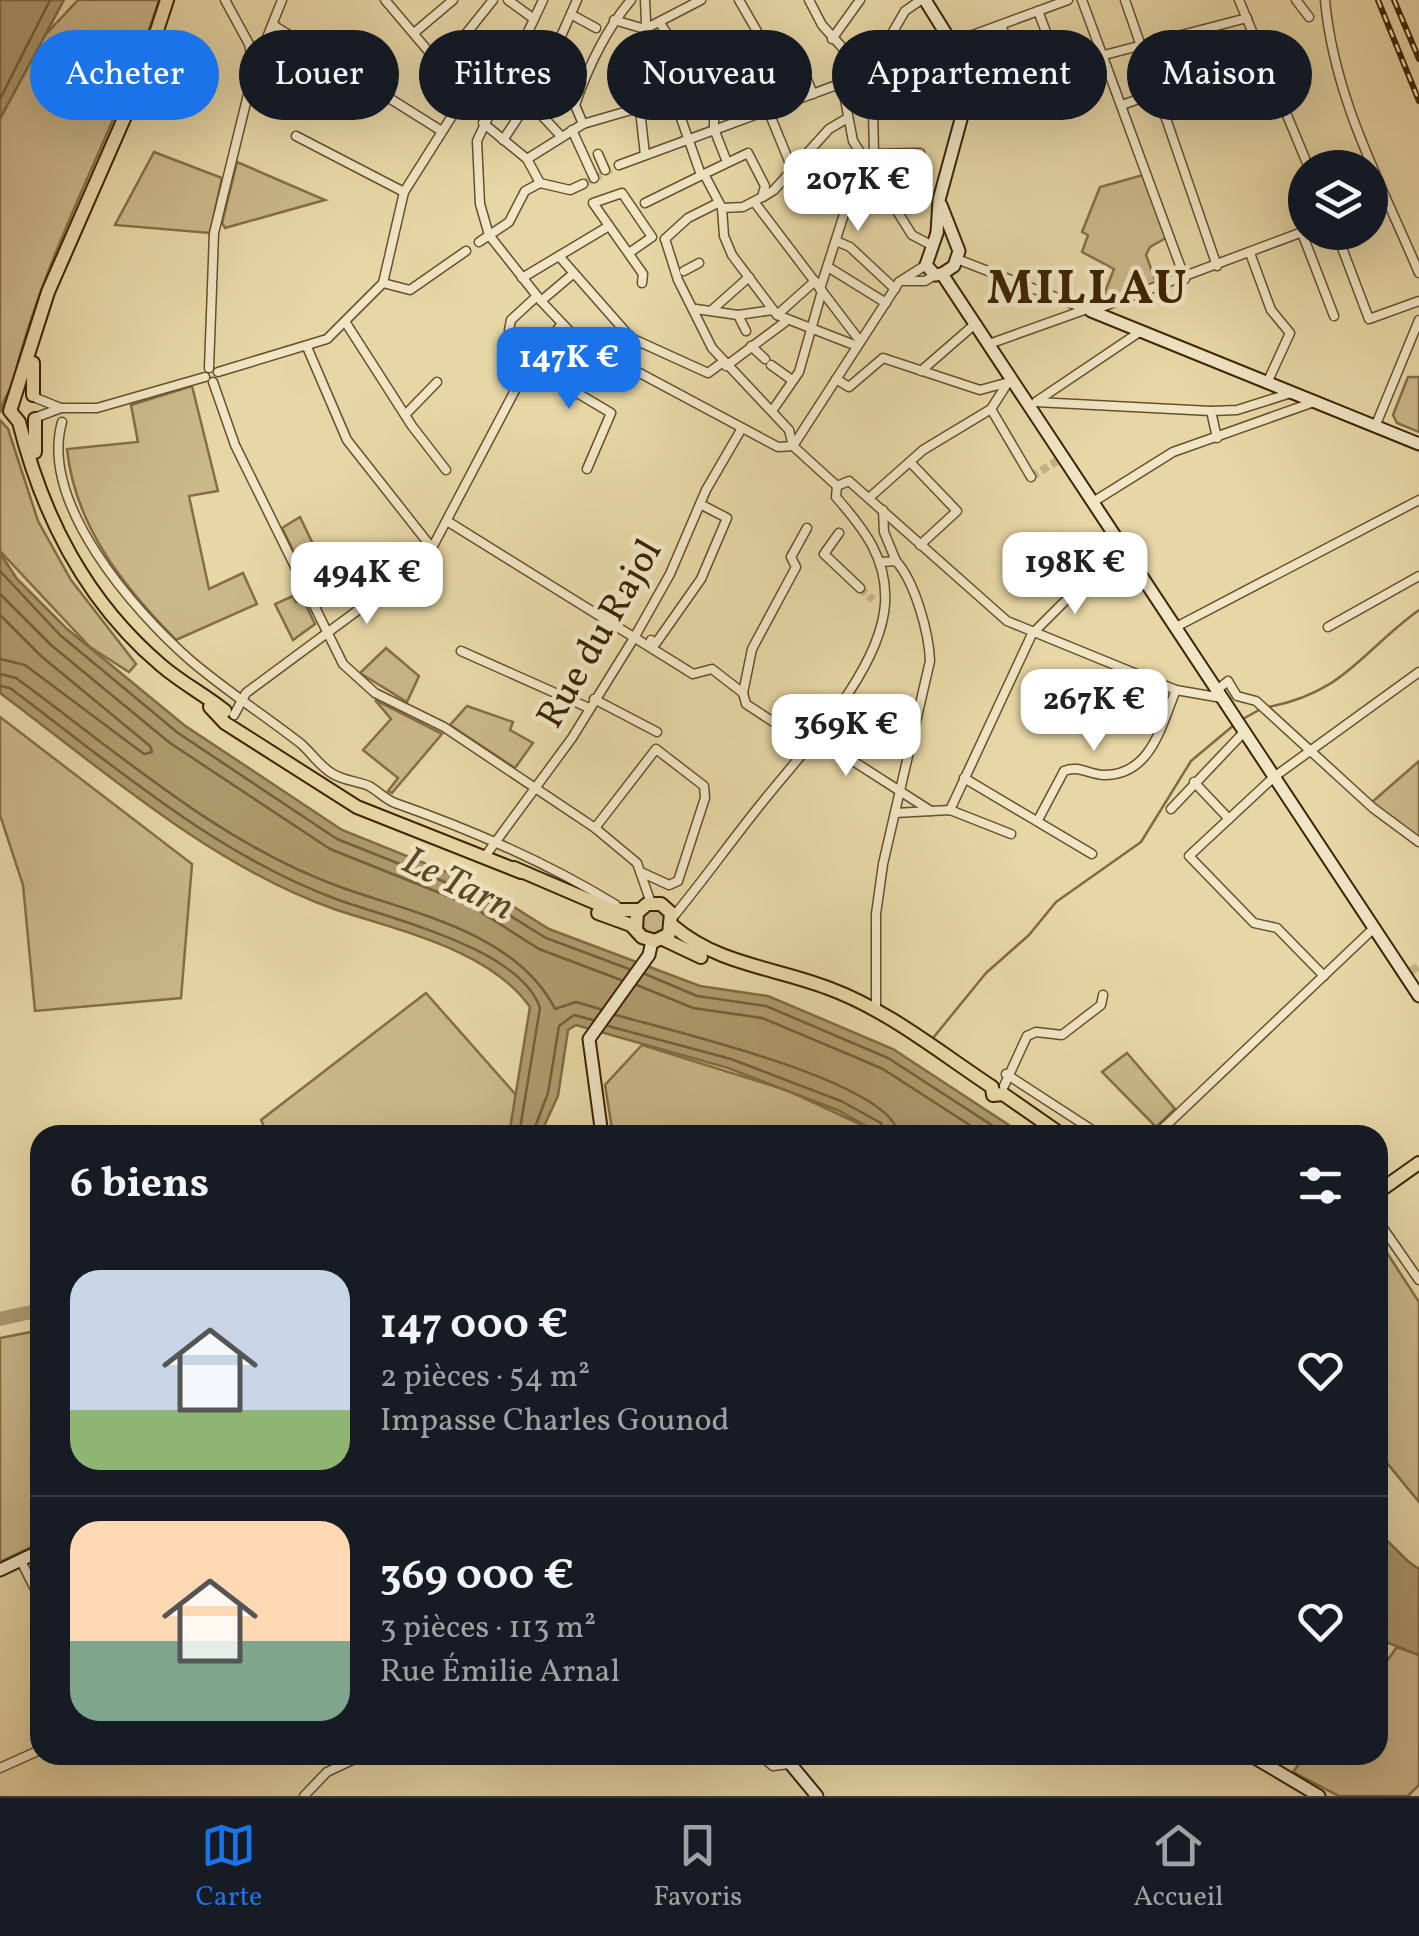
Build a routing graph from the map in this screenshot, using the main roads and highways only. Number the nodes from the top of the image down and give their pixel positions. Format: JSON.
{"nodes":[{"id":1,"x":167,"y":0,"type":"edge"},
{"id":2,"x":923,"y":0,"type":"edge"},
{"id":3,"x":939,"y":200,"type":"junction"},
{"id":4,"x":954,"y":234,"type":"junction"},
{"id":5,"x":934,"y":239,"type":"junction"},
{"id":6,"x":934,"y":271,"type":"junction"},
{"id":7,"x":1088,"y":310,"type":"road end"},
{"id":8,"x":29,"y":396,"type":"junction"},
{"id":9,"x":36,"y":418,"type":"junction"},
{"id":10,"x":20,"y":422,"type":"junction"},
{"id":11,"x":1419,"y":444,"type":"edge"},
{"id":12,"x":38,"y":479,"type":"junction"},
{"id":13,"x":322,"y":784,"type":"junction"},
{"id":14,"x":371,"y":811,"type":"junction"},
{"id":15,"x":442,"y":841,"type":"junction"},
{"id":16,"x":520,"y":872,"type":"junction"},
{"id":17,"x":572,"y":896,"type":"junction"},
{"id":18,"x":660,"y":912,"type":"junction"},
{"id":19,"x":636,"y":928,"type":"junction"},
{"id":20,"x":654,"y":945,"type":"junction"},
{"id":21,"x":1419,"y":996,"type":"edge"},
{"id":22,"x":896,"y":1024,"type":"junction"},
{"id":23,"x":601,"y":1125,"type":"edge"},
{"id":24,"x":1050,"y":1125,"type":"edge"},
{"id":25,"x":1419,"y":1163,"type":"edge"},
{"id":26,"x":1419,"y":1172,"type":"edge"},
{"id":27,"x":1388,"y":1188,"type":"edge"},
{"id":28,"x":1388,"y":1190,"type":"edge"},
{"id":29,"x":30,"y":1555,"type":"edge"},
{"id":30,"x":0,"y":1570,"type":"edge"},
{"id":31,"x":790,"y":1765,"type":"edge"},
{"id":32,"x":1267,"y":1765,"type":"edge"},
{"id":33,"x":816,"y":1796,"type":"edge"},
{"id":34,"x":1319,"y":1796,"type":"edge"}],
"edges":[{"from":1,"to":8,"type":"main road"},
{"from":2,"to":3,"type":"main road"},
{"from":3,"to":4,"type":"main road"},
{"from":3,"to":5,"type":"main road"},
{"from":4,"to":5,"type":"main road"},
{"from":4,"to":6,"type":"main road"},
{"from":5,"to":6,"type":"main road"},
{"from":6,"to":21,"type":"main road"},
{"from":7,"to":11,"type":"main road"},
{"from":8,"to":9,"type":"main road"},
{"from":8,"to":10,"type":"main road"},
{"from":9,"to":10,"type":"main road"},
{"from":9,"to":12,"type":"main road"},
{"from":10,"to":12,"type":"main road"},
{"from":12,"to":13,"type":"main road"},
{"from":13,"to":14,"type":"main road"},
{"from":13,"to":14,"type":"main road"},
{"from":14,"to":15,"type":"main road"},
{"from":15,"to":16,"type":"main road"},
{"from":15,"to":16,"type":"main road"},
{"from":16,"to":17,"type":"main road"},
{"from":17,"to":18,"type":"main road"},
{"from":17,"to":19,"type":"main road"},
{"from":18,"to":19,"type":"main road"},
{"from":18,"to":20,"type":"main road"},
{"from":18,"to":22,"type":"main road"},
{"from":19,"to":20,"type":"main road"},
{"from":20,"to":22,"type":"main road"},
{"from":20,"to":23,"type":"main road"},
{"from":22,"to":24,"type":"main road"},
{"from":25,"to":27,"type":"main road"},
{"from":26,"to":28,"type":"main road"},
{"from":29,"to":30,"type":"main road"},
{"from":31,"to":33,"type":"main road"},
{"from":32,"to":34,"type":"main road"}]}
